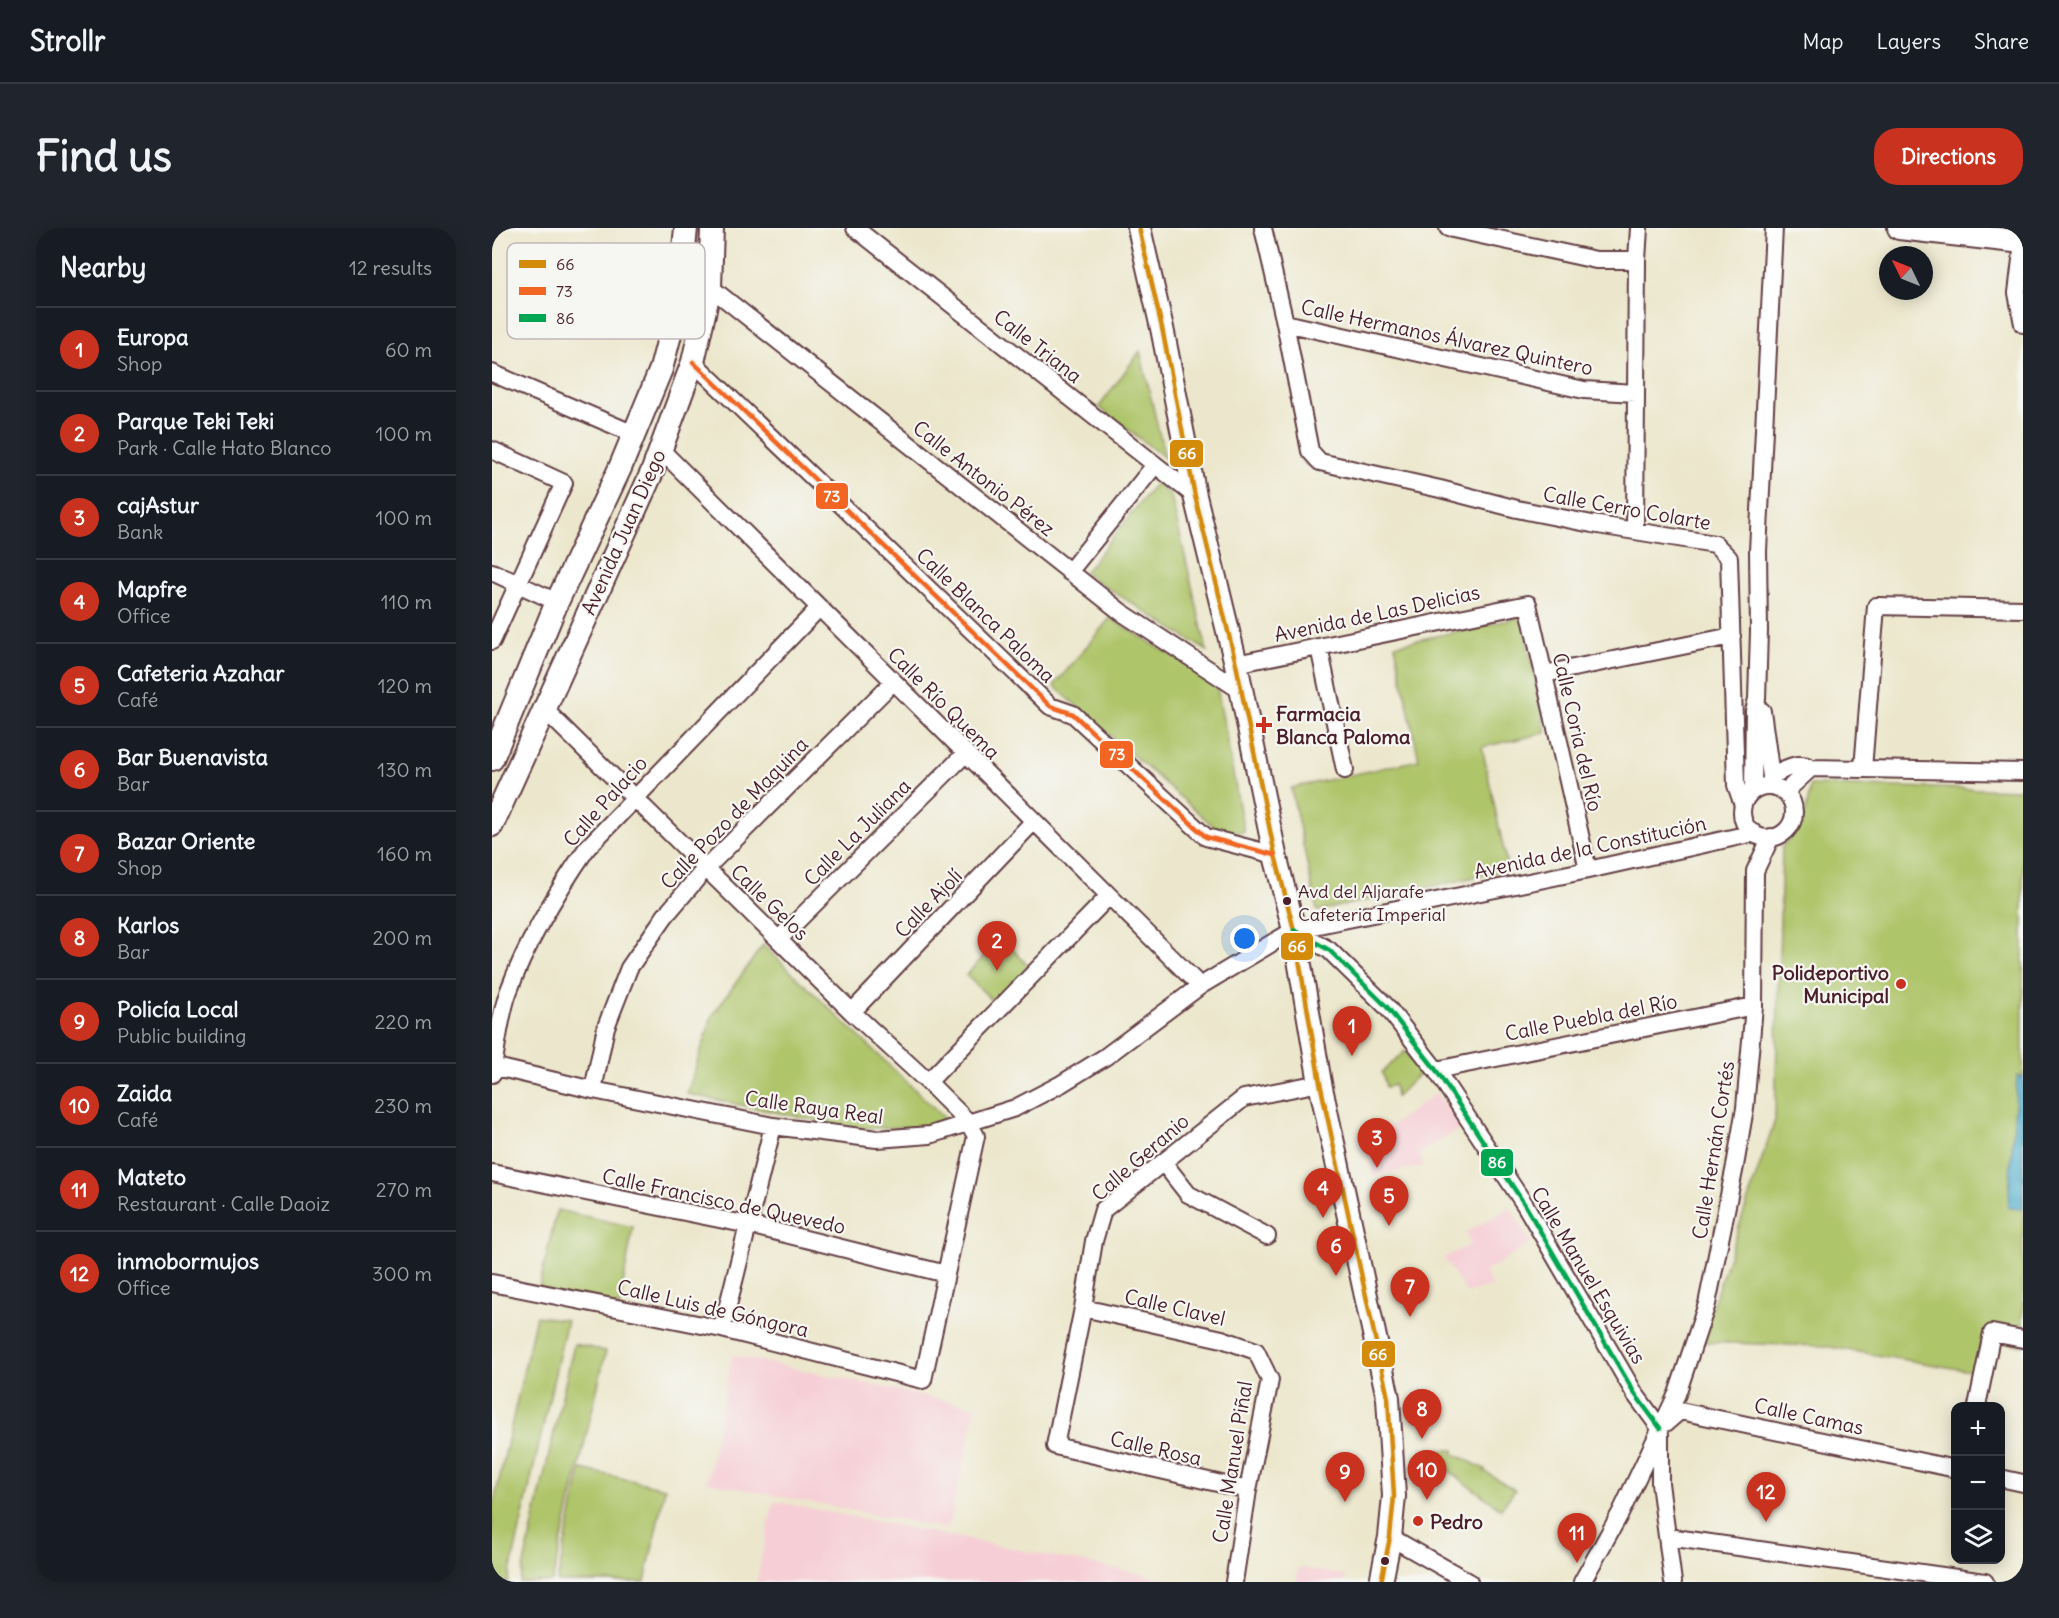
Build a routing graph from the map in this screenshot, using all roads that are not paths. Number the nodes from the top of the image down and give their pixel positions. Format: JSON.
{"nodes":[{"id":1,"x":686,"y":228,"type":"edge"},
{"id":2,"x":712,"y":228,"type":"edge"},
{"id":3,"x":855,"y":228,"type":"edge"},
{"id":4,"x":1139,"y":228,"type":"edge"},
{"id":5,"x":1263,"y":228,"type":"edge"},
{"id":6,"x":1448,"y":228,"type":"edge"},
{"id":7,"x":1639,"y":228,"type":"edge"},
{"id":8,"x":1774,"y":228,"type":"edge"},
{"id":9,"x":1899,"y":228,"type":"edge"},
{"id":10,"x":685,"y":243,"type":"edge"},
{"id":11,"x":2023,"y":243,"type":"edge"},
{"id":12,"x":1637,"y":260,"type":"junction"},
{"id":13,"x":710,"y":287,"type":"junction"},
{"id":14,"x":705,"y":309,"type":"edge"},
{"id":15,"x":1285,"y":323,"type":"junction"},
{"id":16,"x":2023,"y":324,"type":"edge"},
{"id":17,"x":669,"y":339,"type":"edge"},
{"id":18,"x":698,"y":339,"type":"edge"},
{"id":19,"x":693,"y":362,"type":"junction"},
{"id":20,"x":492,"y":372,"type":"edge"},
{"id":21,"x":1636,"y":393,"type":"junction"},
{"id":22,"x":634,"y":434,"type":"junction"},
{"id":23,"x":660,"y":449,"type":"junction"},
{"id":24,"x":492,"y":450,"type":"edge"},
{"id":25,"x":1155,"y":465,"type":"junction"},
{"id":26,"x":1195,"y":496,"type":"junction"},
{"id":27,"x":1635,"y":531,"type":"junction"},
{"id":28,"x":492,"y":572,"type":"edge"},
{"id":29,"x":1069,"y":572,"type":"junction"},
{"id":30,"x":518,"y":584,"type":"junction"},
{"id":31,"x":557,"y":602,"type":"junction"},
{"id":32,"x":1528,"y":604,"type":"joint"},
{"id":33,"x":819,"y":608,"type":"junction"},
{"id":34,"x":2023,"y":609,"type":"edge"},
{"id":35,"x":1732,"y":636,"type":"junction"},
{"id":36,"x":492,"y":641,"type":"edge"},
{"id":37,"x":1319,"y":646,"type":"junction"},
{"id":38,"x":1236,"y":664,"type":"junction"},
{"id":39,"x":1544,"y":674,"type":"junction"},
{"id":40,"x":892,"y":682,"type":"junction"},
{"id":41,"x":1240,"y":690,"type":"junction"},
{"id":42,"x":1757,"y":699,"type":"junction"},
{"id":43,"x":544,"y":709,"type":"junction"},
{"id":44,"x":965,"y":754,"type":"junction"},
{"id":45,"x":492,"y":759,"type":"edge"},
{"id":46,"x":1863,"y":769,"type":"junction"},
{"id":47,"x":1345,"y":770,"type":"dead end"},
{"id":48,"x":2023,"y":772,"type":"edge"},
{"id":49,"x":1776,"y":784,"type":"junction"},
{"id":50,"x":1754,"y":790,"type":"junction"},
{"id":51,"x":635,"y":798,"type":"junction"},
{"id":52,"x":1743,"y":805,"type":"junction"},
{"id":53,"x":1033,"y":822,"type":"junction"},
{"id":54,"x":492,"y":825,"type":"edge"},
{"id":55,"x":1754,"y":833,"type":"junction"},
{"id":56,"x":1771,"y":837,"type":"junction"},
{"id":57,"x":1275,"y":855,"type":"junction"},
{"id":58,"x":705,"y":869,"type":"junction"},
{"id":59,"x":1588,"y":870,"type":"junction"},
{"id":60,"x":1108,"y":897,"type":"junction"},
{"id":61,"x":1294,"y":930,"type":"junction"},
{"id":62,"x":779,"y":939,"type":"junction"},
{"id":63,"x":1200,"y":986,"type":"junction"},
{"id":64,"x":1754,"y":1006,"type":"junction"},
{"id":65,"x":852,"y":1012,"type":"junction"},
{"id":66,"x":492,"y":1069,"type":"edge"},
{"id":67,"x":1436,"y":1070,"type":"junction"},
{"id":68,"x":928,"y":1082,"type":"junction"},
{"id":69,"x":1320,"y":1083,"type":"junction"},
{"id":70,"x":593,"y":1090,"type":"junction"},
{"id":71,"x":968,"y":1122,"type":"junction"},
{"id":72,"x":773,"y":1126,"type":"junction"},
{"id":73,"x":1163,"y":1162,"type":"junction"},
{"id":74,"x":492,"y":1173,"type":"edge"},
{"id":75,"x":749,"y":1225,"type":"junction"},
{"id":76,"x":1267,"y":1236,"type":"dead end"},
{"id":77,"x":946,"y":1274,"type":"junction"},
{"id":78,"x":492,"y":1283,"type":"edge"},
{"id":79,"x":1083,"y":1308,"type":"junction"},
{"id":80,"x":722,"y":1329,"type":"junction"},
{"id":81,"x":2023,"y":1339,"type":"edge"},
{"id":82,"x":1256,"y":1351,"type":"joint"},
{"id":83,"x":1978,"y":1402,"type":"edge"},
{"id":84,"x":1660,"y":1428,"type":"junction"},
{"id":85,"x":1055,"y":1446,"type":"joint"},
{"id":86,"x":1951,"y":1467,"type":"edge"},
{"id":87,"x":2005,"y":1479,"type":"edge"},
{"id":88,"x":2023,"y":1483,"type":"edge"},
{"id":89,"x":1248,"y":1490,"type":"junction"},
{"id":90,"x":1390,"y":1537,"type":"junction"},
{"id":91,"x":1668,"y":1537,"type":"junction"},
{"id":92,"x":1958,"y":1580,"type":"edge"},
{"id":93,"x":1234,"y":1582,"type":"edge"},
{"id":94,"x":1381,"y":1582,"type":"edge"},
{"id":95,"x":1469,"y":1582,"type":"edge"},
{"id":96,"x":1582,"y":1582,"type":"edge"},
{"id":97,"x":1673,"y":1582,"type":"edge"},
{"id":98,"x":1985,"y":1582,"type":"edge"}],
"edges":[{"from":1,"to":10,"type":"main road","name":"Avenida Juan Diego"},
{"from":2,"to":13,"type":"main road","name":"Avenida Juan Diego"},
{"from":3,"to":25,"type":"street","name":"Calle Triana"},
{"from":4,"to":26,"type":"main road"},
{"from":5,"to":15,"type":"street"},
{"from":6,"to":12,"type":"street"},
{"from":7,"to":12,"type":"street"},
{"from":8,"to":42,"type":"street"},
{"from":9,"to":11,"type":"main road"},
{"from":11,"to":16,"type":"street"},
{"from":12,"to":21,"type":"street"},
{"from":13,"to":14,"type":"main road","name":"Avenida Juan Diego"},
{"from":13,"to":29,"type":"street","name":"Calle Antonio Pérez"},
{"from":15,"to":21,"type":"street","name":"Calle Hermanos Álvarez Quintero"},
{"from":15,"to":27,"type":"street","name":"Calle Cerro Colarte"},
{"from":17,"to":22,"type":"main road","name":"Avenida Juan Diego"},
{"from":18,"to":19,"type":"main road","name":"Avenida Juan Diego"},
{"from":19,"to":23,"type":"main road","name":"Avenida Juan Diego"},
{"from":19,"to":57,"type":"street","name":"Calle Blanca Paloma"},
{"from":20,"to":22,"type":"street"},
{"from":21,"to":27,"type":"street"},
{"from":22,"to":31,"type":"main road","name":"Avenida Juan Diego"},
{"from":23,"to":33,"type":"street","name":"Calle Río Quema"},
{"from":23,"to":43,"type":"main road","name":"Avenida Juan Diego"},
{"from":24,"to":30,"type":"street"},
{"from":25,"to":26,"type":"street","name":"Calle Triana"},
{"from":25,"to":29,"type":"street"},
{"from":26,"to":38,"type":"main road"},
{"from":27,"to":35,"type":"street","name":"Calle Cerro Colarte"},
{"from":28,"to":30,"type":"street"},
{"from":29,"to":41,"type":"street","name":"Calle Antonio Pérez"},
{"from":30,"to":31,"type":"street"},
{"from":30,"to":36,"type":"street"},
{"from":31,"to":45,"type":"main road","name":"Avenida Juan Diego"},
{"from":32,"to":37,"type":"street","name":"Avenida de Las Delicias"},
{"from":32,"to":39,"type":"street","name":"Calle Coria del Río"},
{"from":33,"to":40,"type":"street","name":"Calle Río Quema"},
{"from":33,"to":51,"type":"street","name":"Calle Palacio"},
{"from":34,"to":46,"type":"street"},
{"from":35,"to":39,"type":"street"},
{"from":35,"to":52,"type":"street","name":"Calle Cerro Colarte"},
{"from":37,"to":38,"type":"street","name":"Avenida de Las Delicias"},
{"from":37,"to":47,"type":"street"},
{"from":38,"to":41,"type":"main road"},
{"from":39,"to":59,"type":"street","name":"Calle Coria del Río"},
{"from":40,"to":44,"type":"street","name":"Calle Río Quema"},
{"from":40,"to":58,"type":"street","name":"Calle Pozo de Maquina"},
{"from":41,"to":57,"type":"main road"},
{"from":42,"to":49,"type":"street"},
{"from":42,"to":50,"type":"street"},
{"from":43,"to":51,"type":"street","name":"Calle Gelos"},
{"from":43,"to":54,"type":"main road","name":"Avenida Juan Diego"},
{"from":44,"to":53,"type":"street","name":"Calle Río Quema"},
{"from":44,"to":62,"type":"street","name":"Calle La Juliana"},
{"from":46,"to":48,"type":"street"},
{"from":46,"to":49,"type":"street"},
{"from":49,"to":50,"type":"street"},
{"from":49,"to":56,"type":"street"},
{"from":50,"to":52,"type":"street"},
{"from":51,"to":58,"type":"street","name":"Calle Gelos"},
{"from":51,"to":66,"type":"street","name":"Calle Palacio"},
{"from":52,"to":55,"type":"street"},
{"from":53,"to":60,"type":"street","name":"Calle Río Quema"},
{"from":53,"to":65,"type":"street","name":"Calle Ajolí"},
{"from":55,"to":56,"type":"street"},
{"from":55,"to":59,"type":"street","name":"Avenida de la Constitución"},
{"from":56,"to":64,"type":"street","name":"Calle Hernán Cortés"},
{"from":57,"to":61,"type":"main road"},
{"from":58,"to":62,"type":"street","name":"Calle Gelos"},
{"from":58,"to":70,"type":"street","name":"Calle Pozo de Maquina"},
{"from":59,"to":61,"type":"street","name":"Avenida de la Constitución"},
{"from":60,"to":63,"type":"street","name":"Calle Río Quema"},
{"from":60,"to":68,"type":"street"},
{"from":61,"to":63,"type":"street","name":"Calle Raya Real"},
{"from":61,"to":67,"type":"street","name":"Calle Manuel Esquivias"},
{"from":61,"to":69,"type":"main road"},
{"from":62,"to":65,"type":"street","name":"Calle Gelos"},
{"from":63,"to":71,"type":"street","name":"Calle Raya Real"},
{"from":64,"to":67,"type":"street","name":"Calle Puebla del Río"},
{"from":64,"to":84,"type":"street","name":"Calle Hernán Cortés"},
{"from":65,"to":68,"type":"street","name":"Calle Gelos"},
{"from":66,"to":70,"type":"street","name":"Calle Raya Real"},
{"from":67,"to":84,"type":"street","name":"Calle Manuel Esquivias"},
{"from":68,"to":71,"type":"street","name":"Calle Gelos"},
{"from":69,"to":73,"type":"street","name":"Calle Geranio"},
{"from":69,"to":90,"type":"main road"},
{"from":70,"to":72,"type":"street","name":"Calle Raya Real"},
{"from":71,"to":72,"type":"street","name":"Calle Raya Real"},
{"from":71,"to":77,"type":"street"},
{"from":72,"to":75,"type":"street"},
{"from":73,"to":76,"type":"street"},
{"from":73,"to":79,"type":"street","name":"Calle Geranio"},
{"from":74,"to":75,"type":"street","name":"Calle Francisco de Quevedo"},
{"from":75,"to":77,"type":"street","name":"Calle Francisco de Quevedo"},
{"from":75,"to":80,"type":"street"},
{"from":77,"to":80,"type":"street","name":"Calle Luis de Góngora"},
{"from":78,"to":80,"type":"street","name":"Calle Luis de Góngora"},
{"from":79,"to":82,"type":"street","name":"Calle Clavel"},
{"from":79,"to":85,"type":"street","name":"Calle Geranio"},
{"from":81,"to":83,"type":"street"},
{"from":82,"to":89,"type":"street","name":"Calle Manuel Piñal"},
{"from":84,"to":86,"type":"street","name":"Calle Camas"},
{"from":84,"to":91,"type":"street"},
{"from":84,"to":96,"type":"street","name":"Calle Hernán Cortés"},
{"from":85,"to":89,"type":"street","name":"Calle Rosa"},
{"from":87,"to":88,"type":"street"},
{"from":89,"to":93,"type":"street","name":"Calle Manuel Piñal"},
{"from":90,"to":94,"type":"main road"},
{"from":90,"to":95,"type":"street"},
{"from":91,"to":92,"type":"street"},
{"from":91,"to":97,"type":"street"},
{"from":92,"to":98,"type":"street"}]}
